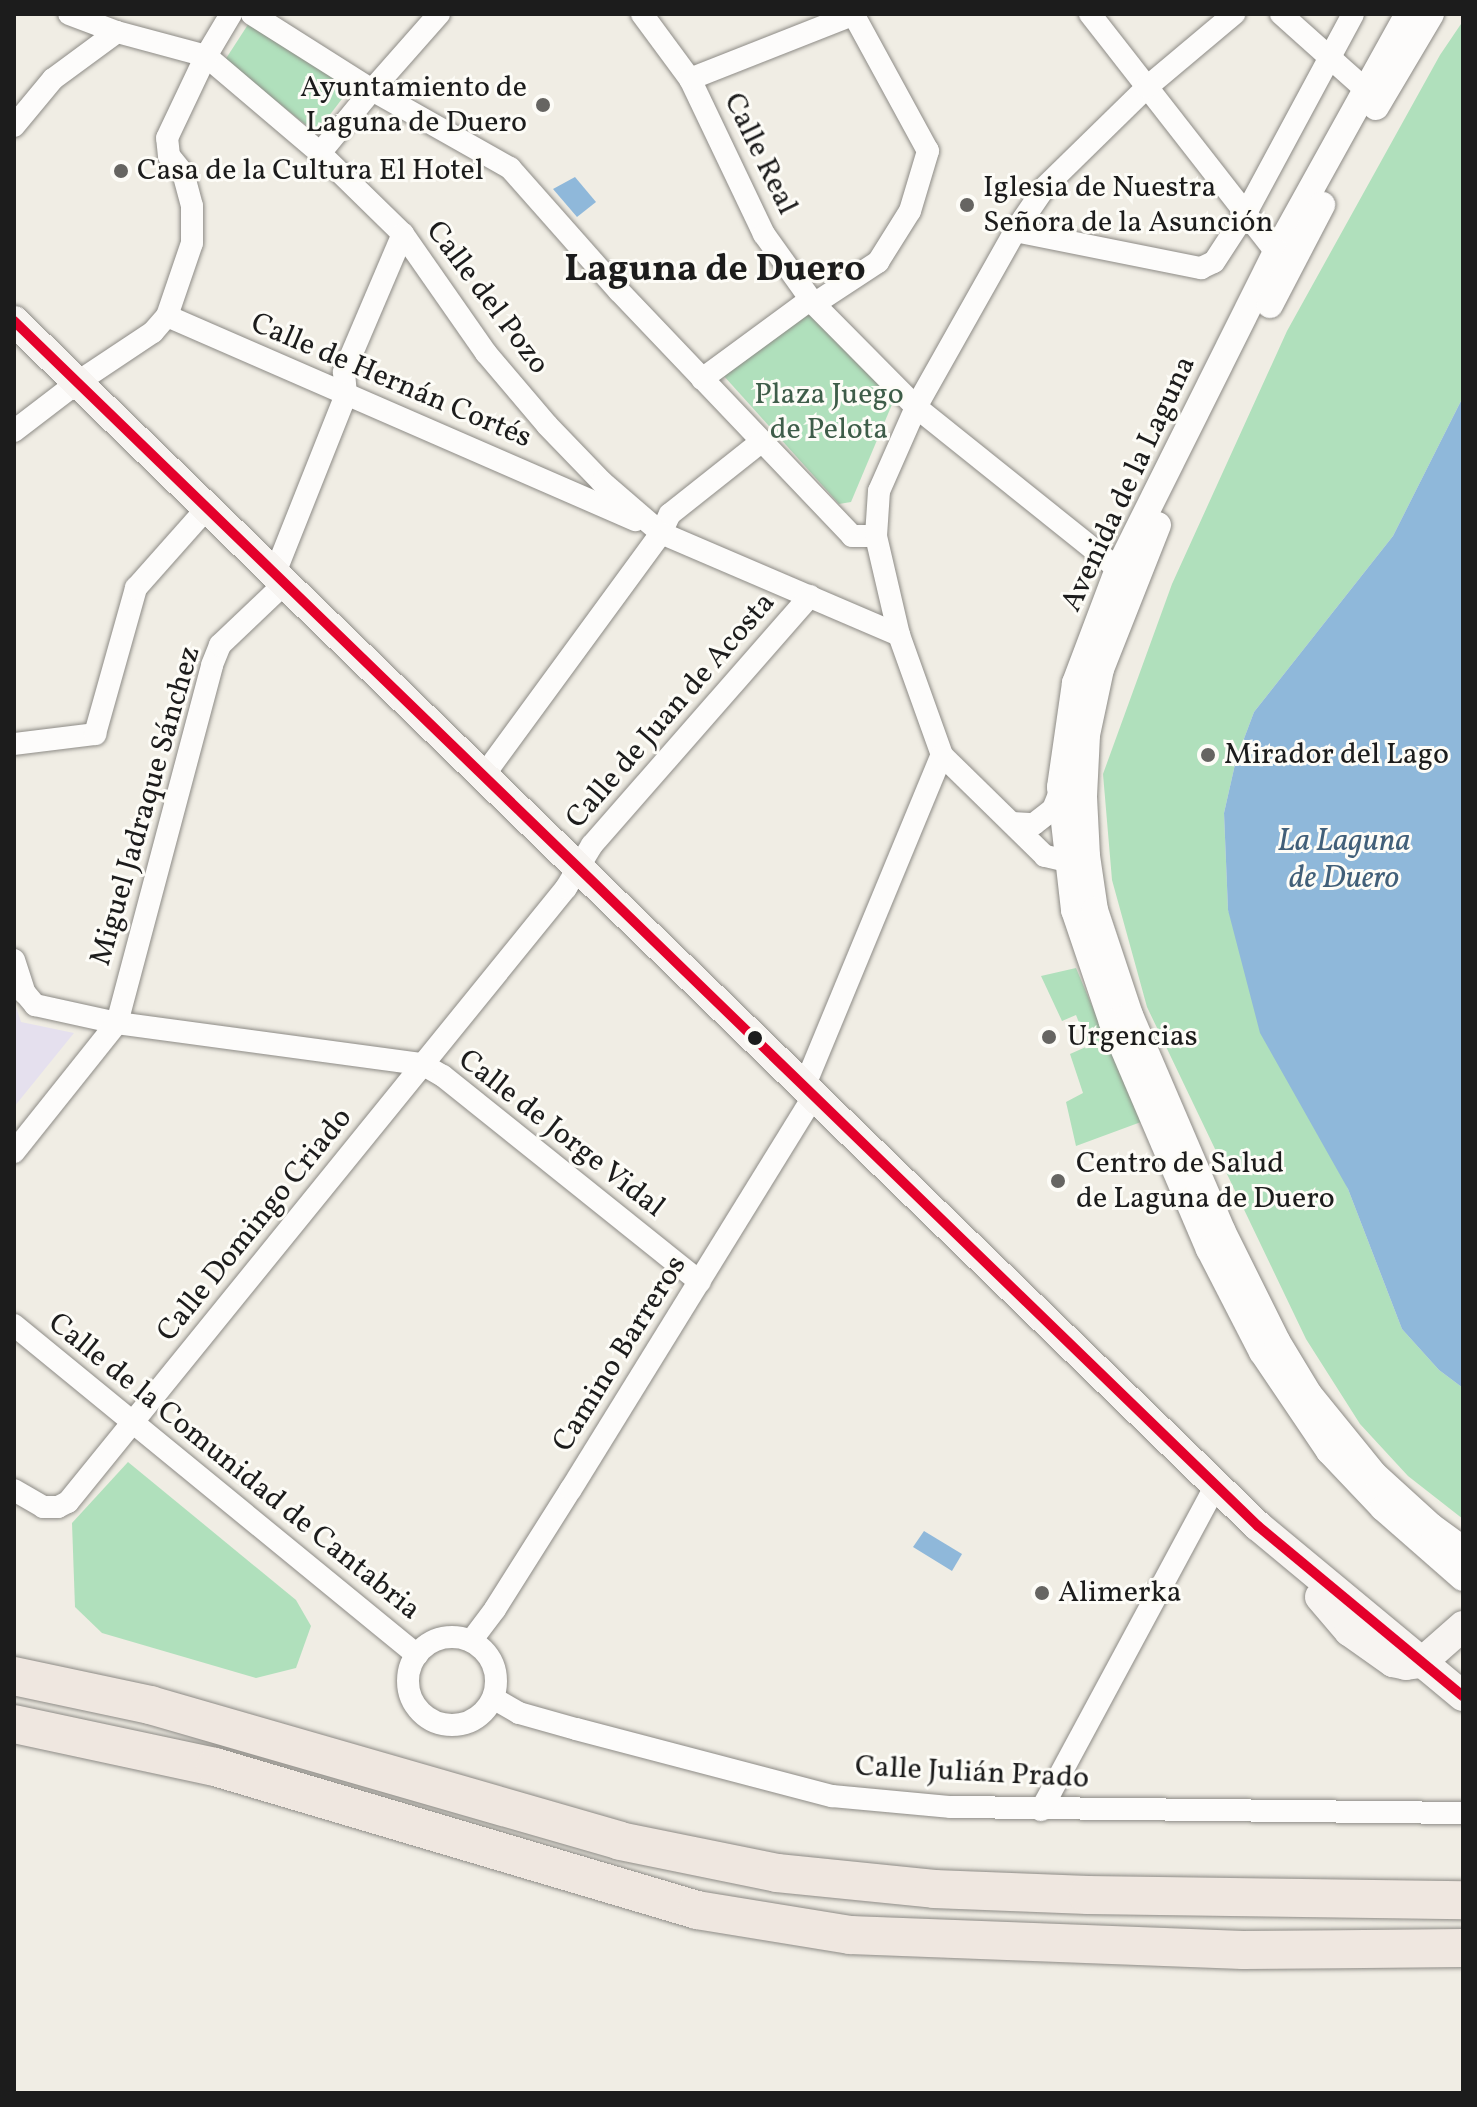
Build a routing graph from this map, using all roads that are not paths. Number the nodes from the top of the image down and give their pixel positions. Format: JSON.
{"nodes":[{"id":1,"x":69,"y":14,"type":"edge"},
{"id":2,"x":231,"y":14,"type":"edge"},
{"id":3,"x":252,"y":14,"type":"edge"},
{"id":4,"x":439,"y":14,"type":"edge"},
{"id":5,"x":642,"y":14,"type":"edge"},
{"id":6,"x":1090,"y":14,"type":"edge"},
{"id":7,"x":1234,"y":14,"type":"edge"},
{"id":8,"x":1281,"y":14,"type":"edge"},
{"id":9,"x":1353,"y":14,"type":"edge"},
{"id":10,"x":1408,"y":14,"type":"edge"},
{"id":11,"x":1431,"y":14,"type":"edge"},
{"id":12,"x":841,"y":17,"type":"edge"},
{"id":13,"x":117,"y":32,"type":"junction"},
{"id":14,"x":206,"y":56,"type":"junction"},
{"id":15,"x":1329,"y":57,"type":"junction"},
{"id":16,"x":690,"y":79,"type":"junction"},
{"id":17,"x":1147,"y":87,"type":"junction"},
{"id":18,"x":372,"y":90,"type":"junction"},
{"id":19,"x":1366,"y":90,"type":"junction"},
{"id":20,"x":14,"y":126,"type":"edge"},
{"id":21,"x":320,"y":153,"type":"junction"},
{"id":22,"x":1246,"y":213,"type":"junction"},
{"id":23,"x":1015,"y":231,"type":"junction"},
{"id":24,"x":403,"y":234,"type":"junction"},
{"id":25,"x":1276,"y":252,"type":"junction"},
{"id":26,"x":812,"y":302,"type":"junction"},
{"id":27,"x":167,"y":316,"type":"junction"},
{"id":28,"x":14,"y":321,"type":"edge"},
{"id":29,"x":702,"y":379,"type":"junction"},
{"id":30,"x":78,"y":382,"type":"junction"},
{"id":31,"x":346,"y":395,"type":"junction"},
{"id":32,"x":916,"y":407,"type":"junction"},
{"id":33,"x":14,"y":431,"type":"edge"},
{"id":34,"x":761,"y":442,"type":"junction"},
{"id":35,"x":597,"y":491,"type":"junction"},
{"id":36,"x":207,"y":508,"type":"junction"},
{"id":37,"x":661,"y":533,"type":"junction"},
{"id":38,"x":876,"y":536,"type":"junction"},
{"id":39,"x":1118,"y":569,"type":"junction"},
{"id":40,"x":280,"y":578,"type":"junction"},
{"id":41,"x":810,"y":596,"type":"junction"},
{"id":42,"x":899,"y":635,"type":"junction"},
{"id":43,"x":14,"y":744,"type":"edge"},
{"id":44,"x":942,"y":755,"type":"junction"},
{"id":45,"x":484,"y":775,"type":"junction"},
{"id":46,"x":1060,"y":792,"type":"junction"},
{"id":47,"x":1012,"y":823,"type":"junction"},
{"id":48,"x":1077,"y":858,"type":"junction"},
{"id":49,"x":579,"y":866,"type":"junction"},
{"id":50,"x":14,"y":960,"type":"edge"},
{"id":51,"x":117,"y":1023,"type":"junction"},
{"id":52,"x":422,"y":1064,"type":"junction"},
{"id":53,"x":810,"y":1090,"type":"junction"},
{"id":54,"x":14,"y":1152,"type":"edge"},
{"id":55,"x":700,"y":1282,"type":"junction"},
{"id":56,"x":14,"y":1325,"type":"edge"},
{"id":57,"x":133,"y":1422,"type":"junction"},
{"id":58,"x":1216,"y":1485,"type":"junction"},
{"id":59,"x":14,"y":1490,"type":"edge"},
{"id":60,"x":1463,"y":1549,"type":"edge"},
{"id":61,"x":1463,"y":1578,"type":"edge"},
{"id":62,"x":1463,"y":1626,"type":"edge"},
{"id":63,"x":471,"y":1641,"type":"junction"},
{"id":64,"x":417,"y":1655,"type":"junction"},
{"id":65,"x":1421,"y":1663,"type":"junction"},
{"id":66,"x":14,"y":1676,"type":"edge"},
{"id":67,"x":1463,"y":1696,"type":"edge"},
{"id":68,"x":493,"y":1698,"type":"junction"},
{"id":69,"x":14,"y":1724,"type":"edge"},
{"id":70,"x":1041,"y":1810,"type":"junction"},
{"id":71,"x":1463,"y":1813,"type":"edge"},
{"id":72,"x":1463,"y":1900,"type":"edge"},
{"id":73,"x":1463,"y":1948,"type":"edge"}],
"edges":[{"from":1,"to":13,"type":"street"},
{"from":2,"to":14,"type":"street"},
{"from":3,"to":18,"type":"street"},
{"from":4,"to":18,"type":"street"},
{"from":5,"to":16,"type":"street","name":"Calle Real"},
{"from":6,"to":17,"type":"street"},
{"from":7,"to":17,"type":"street"},
{"from":8,"to":15,"type":"street"},
{"from":9,"to":15,"type":"street"},
{"from":10,"to":19,"type":"street","name":"Avenida de la Laguna"},
{"from":11,"to":48,"type":"street","name":"Avenida de la Laguna"},
{"from":12,"to":16,"type":"street"},
{"from":12,"to":26,"type":"street"},
{"from":13,"to":14,"type":"street"},
{"from":13,"to":20,"type":"street"},
{"from":14,"to":21,"type":"street","name":"Calle del Pozo"},
{"from":14,"to":27,"type":"street"},
{"from":15,"to":19,"type":"street"},
{"from":15,"to":22,"type":"street"},
{"from":16,"to":26,"type":"street","name":"Calle Real"},
{"from":17,"to":22,"type":"street"},
{"from":17,"to":23,"type":"street"},
{"from":18,"to":21,"type":"street"},
{"from":18,"to":29,"type":"street"},
{"from":19,"to":25,"type":"street","name":"Avenida de la Laguna"},
{"from":21,"to":24,"type":"street","name":"Calle del Pozo"},
{"from":22,"to":23,"type":"street"},
{"from":22,"to":25,"type":"street"},
{"from":23,"to":32,"type":"street"},
{"from":24,"to":31,"type":"street"},
{"from":24,"to":35,"type":"street","name":"Calle del Pozo"},
{"from":25,"to":39,"type":"street","name":"Avenida de la Laguna"},
{"from":26,"to":29,"type":"street"},
{"from":26,"to":32,"type":"street","name":"Calle Real"},
{"from":27,"to":30,"type":"street"},
{"from":27,"to":31,"type":"street","name":"Calle de Hernán Cortés"},
{"from":28,"to":30,"type":"main road"},
{"from":29,"to":34,"type":"street"},
{"from":30,"to":33,"type":"street"},
{"from":30,"to":36,"type":"main road"},
{"from":31,"to":35,"type":"street","name":"Calle de Hernán Cortés"},
{"from":31,"to":40,"type":"street"},
{"from":32,"to":38,"type":"street"},
{"from":32,"to":39,"type":"street","name":"Calle Real"},
{"from":34,"to":37,"type":"street"},
{"from":34,"to":38,"type":"street"},
{"from":35,"to":37,"type":"street"},
{"from":36,"to":40,"type":"main road"},
{"from":36,"to":43,"type":"street"},
{"from":37,"to":41,"type":"street"},
{"from":37,"to":45,"type":"street"},
{"from":38,"to":42,"type":"street"},
{"from":39,"to":46,"type":"street","name":"Avenida de la Laguna"},
{"from":40,"to":45,"type":"main road"},
{"from":40,"to":51,"type":"street","name":"Miguel Jadraque Sánchez"},
{"from":41,"to":42,"type":"street"},
{"from":41,"to":49,"type":"street","name":"Calle de Juan de Acosta"},
{"from":42,"to":44,"type":"street"},
{"from":44,"to":47,"type":"street"},
{"from":44,"to":53,"type":"street","name":"Camino Barreros"},
{"from":45,"to":49,"type":"main road"},
{"from":46,"to":47,"type":"street"},
{"from":46,"to":48,"type":"street","name":"Avenida de la Laguna"},
{"from":47,"to":48,"type":"street"},
{"from":48,"to":60,"type":"street","name":"Avenida de la Laguna"},
{"from":48,"to":61,"type":"street","name":"Avenida de la Laguna"},
{"from":49,"to":52,"type":"street","name":"Calle de Juan de Acosta"},
{"from":49,"to":53,"type":"main road"},
{"from":50,"to":51,"type":"street"},
{"from":51,"to":52,"type":"street"},
{"from":51,"to":54,"type":"street"},
{"from":52,"to":55,"type":"street","name":"Calle de Jorge Vidal"},
{"from":52,"to":57,"type":"street","name":"Calle Domingo Criado"},
{"from":53,"to":55,"type":"street","name":"Camino Barreros"},
{"from":53,"to":58,"type":"main road"},
{"from":55,"to":63,"type":"street","name":"Camino Barreros"},
{"from":56,"to":57,"type":"street","name":"Calle de la Comunidad de Cantabria"},
{"from":57,"to":59,"type":"street","name":"Calle Domingo Criado"},
{"from":57,"to":64,"type":"street","name":"Calle de la Comunidad de Cantabria"},
{"from":58,"to":65,"type":"main road"},
{"from":58,"to":70,"type":"street"},
{"from":62,"to":65,"type":"main road"},
{"from":63,"to":64,"type":"street"},
{"from":63,"to":68,"type":"street"},
{"from":64,"to":68,"type":"street"},
{"from":65,"to":67,"type":"main road"},
{"from":66,"to":72,"type":"highway"},
{"from":68,"to":70,"type":"street","name":"Calle Julián Prado"},
{"from":69,"to":73,"type":"highway"},
{"from":70,"to":71,"type":"street","name":"Calle Julián Prado"}]}
